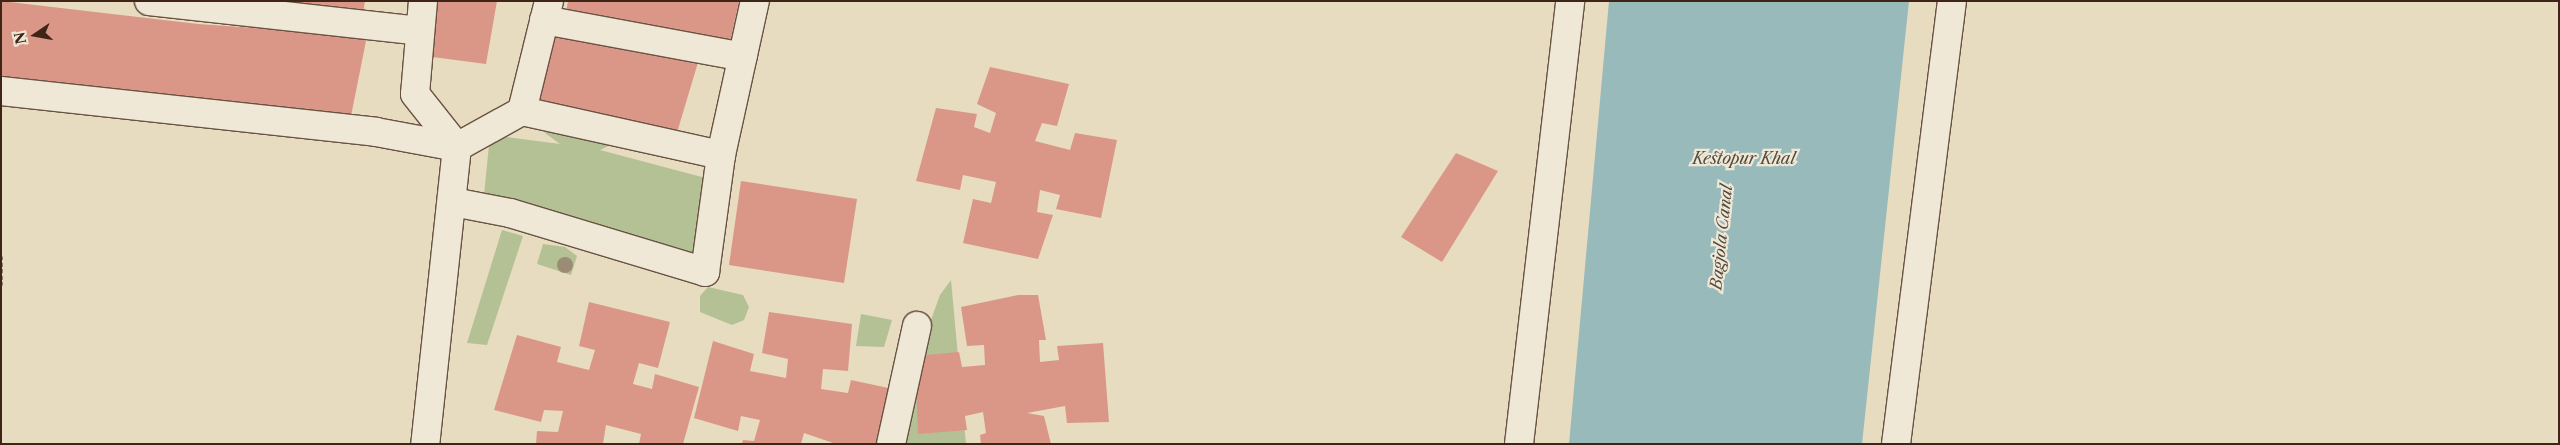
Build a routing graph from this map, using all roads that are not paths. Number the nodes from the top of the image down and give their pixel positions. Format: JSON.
{"nodes":[{"id":1,"x":149,"y":1,"type":"edge"},
{"id":2,"x":423,"y":1,"type":"edge"},
{"id":3,"x":755,"y":1,"type":"edge"},
{"id":4,"x":1570,"y":1,"type":"edge"},
{"id":5,"x":1952,"y":1,"type":"edge"},
{"id":6,"x":547,"y":10,"type":"edge"},
{"id":7,"x":419,"y":31,"type":"junction"},
{"id":8,"x":743,"y":57,"type":"junction"},
{"id":9,"x":1,"y":91,"type":"edge"},
{"id":10,"x":522,"y":111,"type":"junction"},
{"id":11,"x":457,"y":147,"type":"junction"},
{"id":12,"x":721,"y":155,"type":"junction"},
{"id":13,"x":453,"y":202,"type":"junction"},
{"id":14,"x":917,"y":326,"type":"dead end"},
{"id":15,"x":425,"y":444,"type":"edge"},
{"id":16,"x":891,"y":444,"type":"edge"},
{"id":17,"x":1519,"y":444,"type":"edge"},
{"id":18,"x":1896,"y":444,"type":"edge"}],
"edges":[{"from":1,"to":7,"type":"street"},
{"from":2,"to":7,"type":"street"},
{"from":3,"to":8,"type":"street"},
{"from":4,"to":17,"type":"street"},
{"from":5,"to":18,"type":"street"},
{"from":6,"to":8,"type":"street"},
{"from":6,"to":10,"type":"street"},
{"from":7,"to":11,"type":"street"},
{"from":8,"to":12,"type":"street"},
{"from":9,"to":11,"type":"street"},
{"from":10,"to":11,"type":"street"},
{"from":10,"to":12,"type":"street"},
{"from":11,"to":13,"type":"street"},
{"from":12,"to":13,"type":"street"},
{"from":13,"to":15,"type":"street"},
{"from":14,"to":16,"type":"street"}]}
